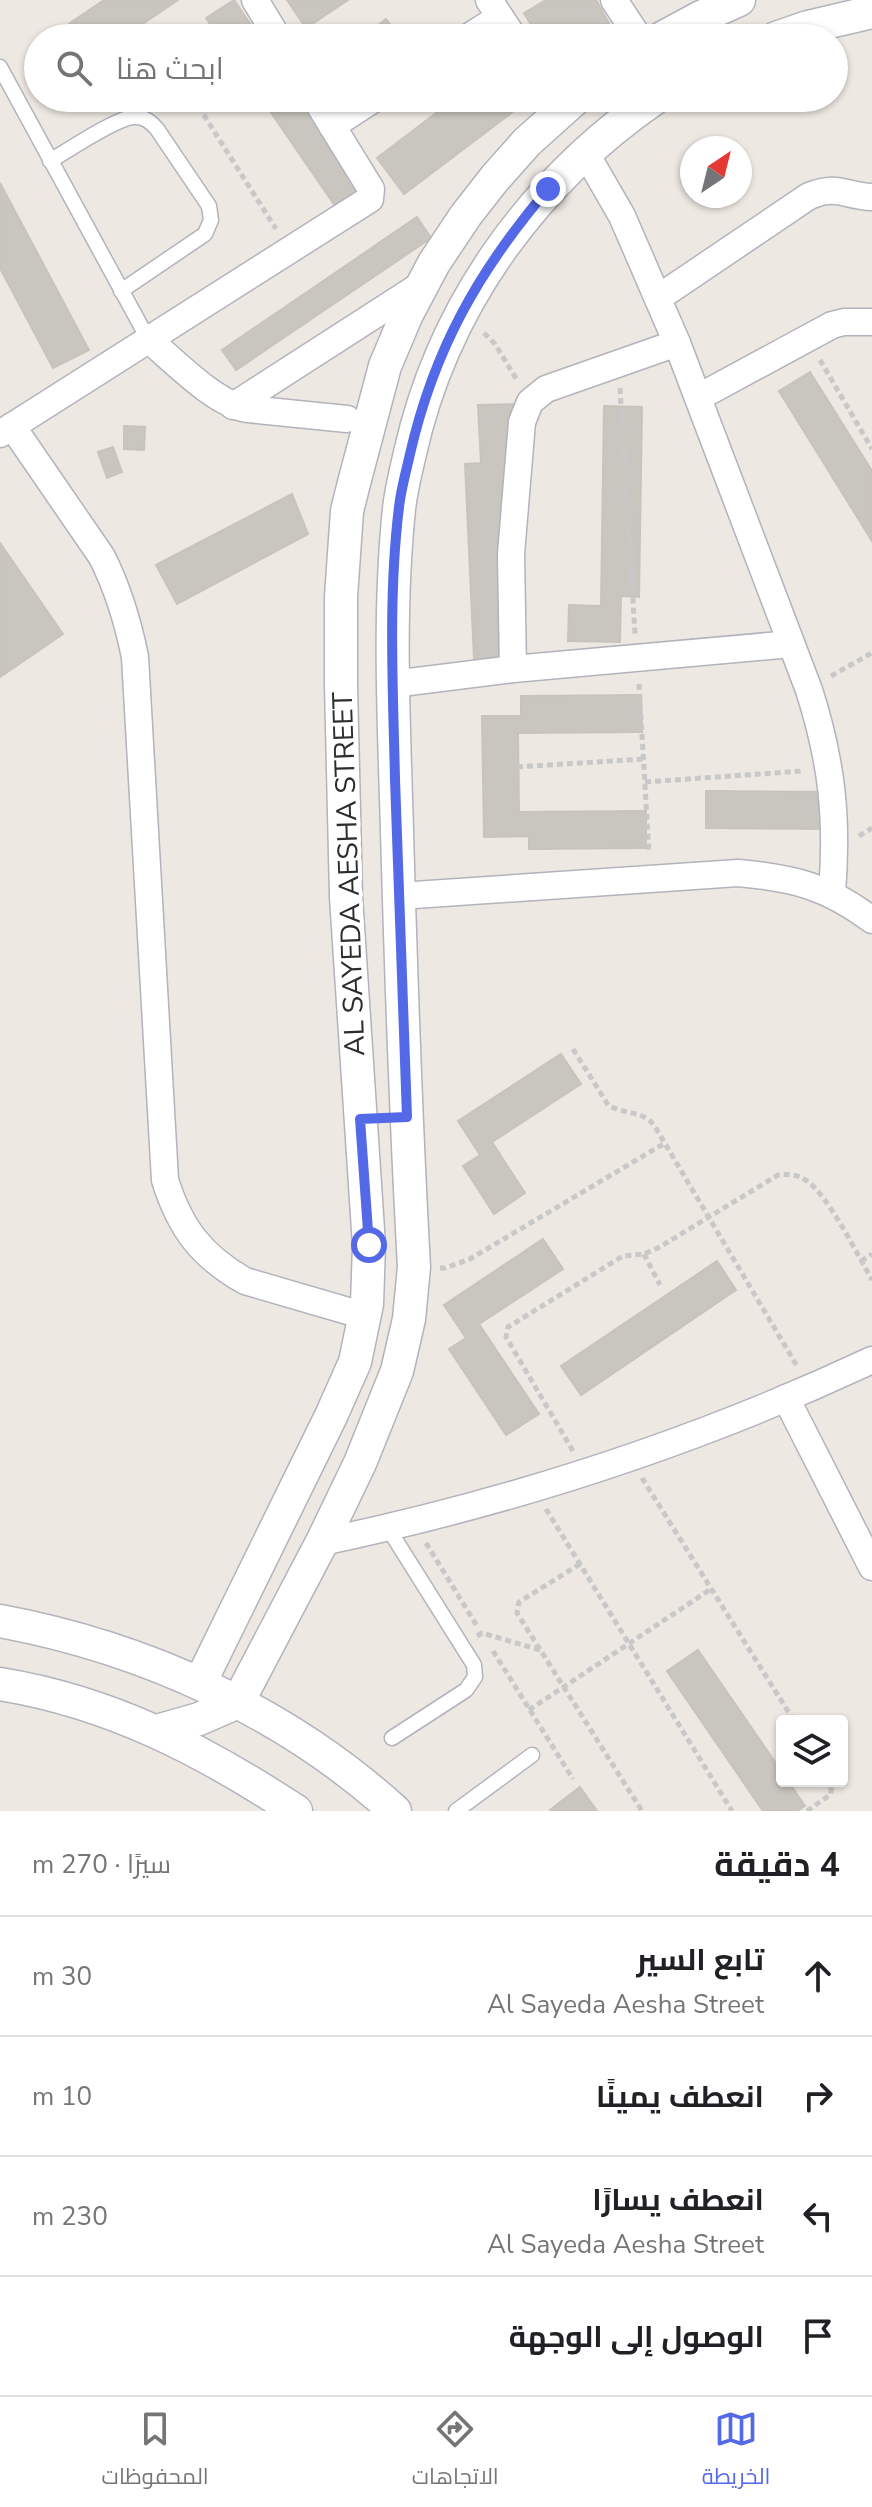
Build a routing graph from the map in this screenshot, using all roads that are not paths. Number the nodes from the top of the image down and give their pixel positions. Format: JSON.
{"nodes":[{"id":1,"x":255,"y":0,"type":"edge"},
{"id":2,"x":614,"y":0,"type":"edge"},
{"id":3,"x":739,"y":0,"type":"edge"},
{"id":4,"x":872,"y":12,"type":"edge"},
{"id":5,"x":270,"y":24,"type":"edge"},
{"id":6,"x":630,"y":24,"type":"edge"},
{"id":7,"x":688,"y":24,"type":"edge"},
{"id":8,"x":821,"y":24,"type":"edge"},
{"id":9,"x":0,"y":67,"type":"edge"},
{"id":10,"x":324,"y":112,"type":"edge"},
{"id":11,"x":354,"y":112,"type":"edge"},
{"id":12,"x":555,"y":112,"type":"edge"},
{"id":13,"x":634,"y":112,"type":"edge"},
{"id":14,"x":332,"y":126,"type":"junction"},
{"id":15,"x":585,"y":152,"type":"junction"},
{"id":16,"x":50,"y":161,"type":"junction"},
{"id":17,"x":872,"y":197,"type":"edge"},
{"id":18,"x":424,"y":283,"type":"junction"},
{"id":19,"x":121,"y":291,"type":"junction"},
{"id":20,"x":658,"y":298,"type":"junction"},
{"id":21,"x":872,"y":322,"type":"edge"},
{"id":22,"x":148,"y":339,"type":"junction"},
{"id":23,"x":677,"y":343,"type":"junction"},
{"id":24,"x":699,"y":397,"type":"junction"},
{"id":25,"x":233,"y":406,"type":"junction"},
{"id":26,"x":347,"y":419,"type":"dead end"},
{"id":27,"x":6,"y":430,"type":"edge"},
{"id":28,"x":354,"y":483,"type":"junction"},
{"id":29,"x":402,"y":491,"type":"junction"},
{"id":30,"x":791,"y":644,"type":"junction"},
{"id":31,"x":513,"y":669,"type":"junction"},
{"id":32,"x":393,"y":684,"type":"junction"},
{"id":33,"x":832,"y":893,"type":"junction"},
{"id":34,"x":399,"y":896,"type":"junction"},
{"id":35,"x":872,"y":920,"type":"edge"},
{"id":36,"x":407,"y":1117,"type":"junction"},
{"id":37,"x":360,"y":1119,"type":"junction"},
{"id":38,"x":365,"y":1316,"type":"junction"},
{"id":39,"x":872,"y":1360,"type":"edge"},
{"id":40,"x":798,"y":1393,"type":"junction"},
{"id":41,"x":388,"y":1528,"type":"junction"},
{"id":42,"x":322,"y":1542,"type":"junction"},
{"id":43,"x":872,"y":1567,"type":"edge"},
{"id":44,"x":0,"y":1621,"type":"edge"},
{"id":45,"x":200,"y":1683,"type":"junction"},
{"id":46,"x":0,"y":1684,"type":"edge"},
{"id":47,"x":238,"y":1702,"type":"junction"},
{"id":48,"x":157,"y":1731,"type":"junction"},
{"id":49,"x":392,"y":1738,"type":"dead end"},
{"id":50,"x":532,"y":1755,"type":"dead end"},
{"id":51,"x":296,"y":1811,"type":"edge"},
{"id":52,"x":395,"y":1811,"type":"edge"},
{"id":53,"x":456,"y":1811,"type":"edge"}],
"edges":[{"from":1,"to":5,"type":"street"},
{"from":2,"to":6,"type":"street"},
{"from":3,"to":7,"type":"street"},
{"from":4,"to":8,"type":"street"},
{"from":9,"to":16,"type":"lane"},
{"from":10,"to":14,"type":"street"},
{"from":11,"to":14,"type":"street"},
{"from":12,"to":18,"type":"street","name":"AL SAYEDA AESHA STREET"},
{"from":13,"to":15,"type":"street","name":"AL SAYEDA AESHA STREET"},
{"from":14,"to":22,"type":"street"},
{"from":15,"to":20,"type":"street"},
{"from":15,"to":29,"type":"street","name":"AL SAYEDA AESHA STREET"},
{"from":16,"to":19,"type":"lane"},
{"from":16,"to":19,"type":"lane"},
{"from":17,"to":20,"type":"street"},
{"from":18,"to":25,"type":"street"},
{"from":18,"to":28,"type":"street","name":"AL SAYEDA AESHA STREET"},
{"from":19,"to":22,"type":"lane"},
{"from":20,"to":23,"type":"street"},
{"from":21,"to":24,"type":"street"},
{"from":22,"to":25,"type":"street"},
{"from":22,"to":27,"type":"street"},
{"from":23,"to":24,"type":"street"},
{"from":23,"to":31,"type":"street"},
{"from":24,"to":30,"type":"street"},
{"from":25,"to":26,"type":"street"},
{"from":27,"to":38,"type":"street"},
{"from":28,"to":29,"type":"street"},
{"from":28,"to":37,"type":"street","name":"AL SAYEDA AESHA STREET"},
{"from":29,"to":32,"type":"street","name":"AL SAYEDA AESHA STREET"},
{"from":30,"to":31,"type":"street"},
{"from":30,"to":33,"type":"street"},
{"from":31,"to":32,"type":"street"},
{"from":32,"to":34,"type":"street","name":"AL SAYEDA AESHA STREET"},
{"from":33,"to":34,"type":"street"},
{"from":33,"to":35,"type":"street"},
{"from":34,"to":36,"type":"street","name":"AL SAYEDA AESHA STREET"},
{"from":36,"to":37,"type":"street"},
{"from":36,"to":42,"type":"street","name":"AL SAYEDA AESHA STREET"},
{"from":37,"to":38,"type":"street","name":"AL SAYEDA AESHA STREET"},
{"from":38,"to":45,"type":"street","name":"AL SAYEDA AESHA STREET"},
{"from":39,"to":40,"type":"street"},
{"from":40,"to":41,"type":"street"},
{"from":40,"to":43,"type":"street"},
{"from":41,"to":42,"type":"street"},
{"from":41,"to":49,"type":"lane"},
{"from":42,"to":47,"type":"street","name":"AL SAYEDA AESHA STREET"},
{"from":44,"to":45,"type":"street"},
{"from":45,"to":47,"type":"street"},
{"from":46,"to":48,"type":"street"},
{"from":47,"to":48,"type":"street"},
{"from":47,"to":52,"type":"street"},
{"from":48,"to":51,"type":"street"},
{"from":50,"to":53,"type":"lane"}]}
